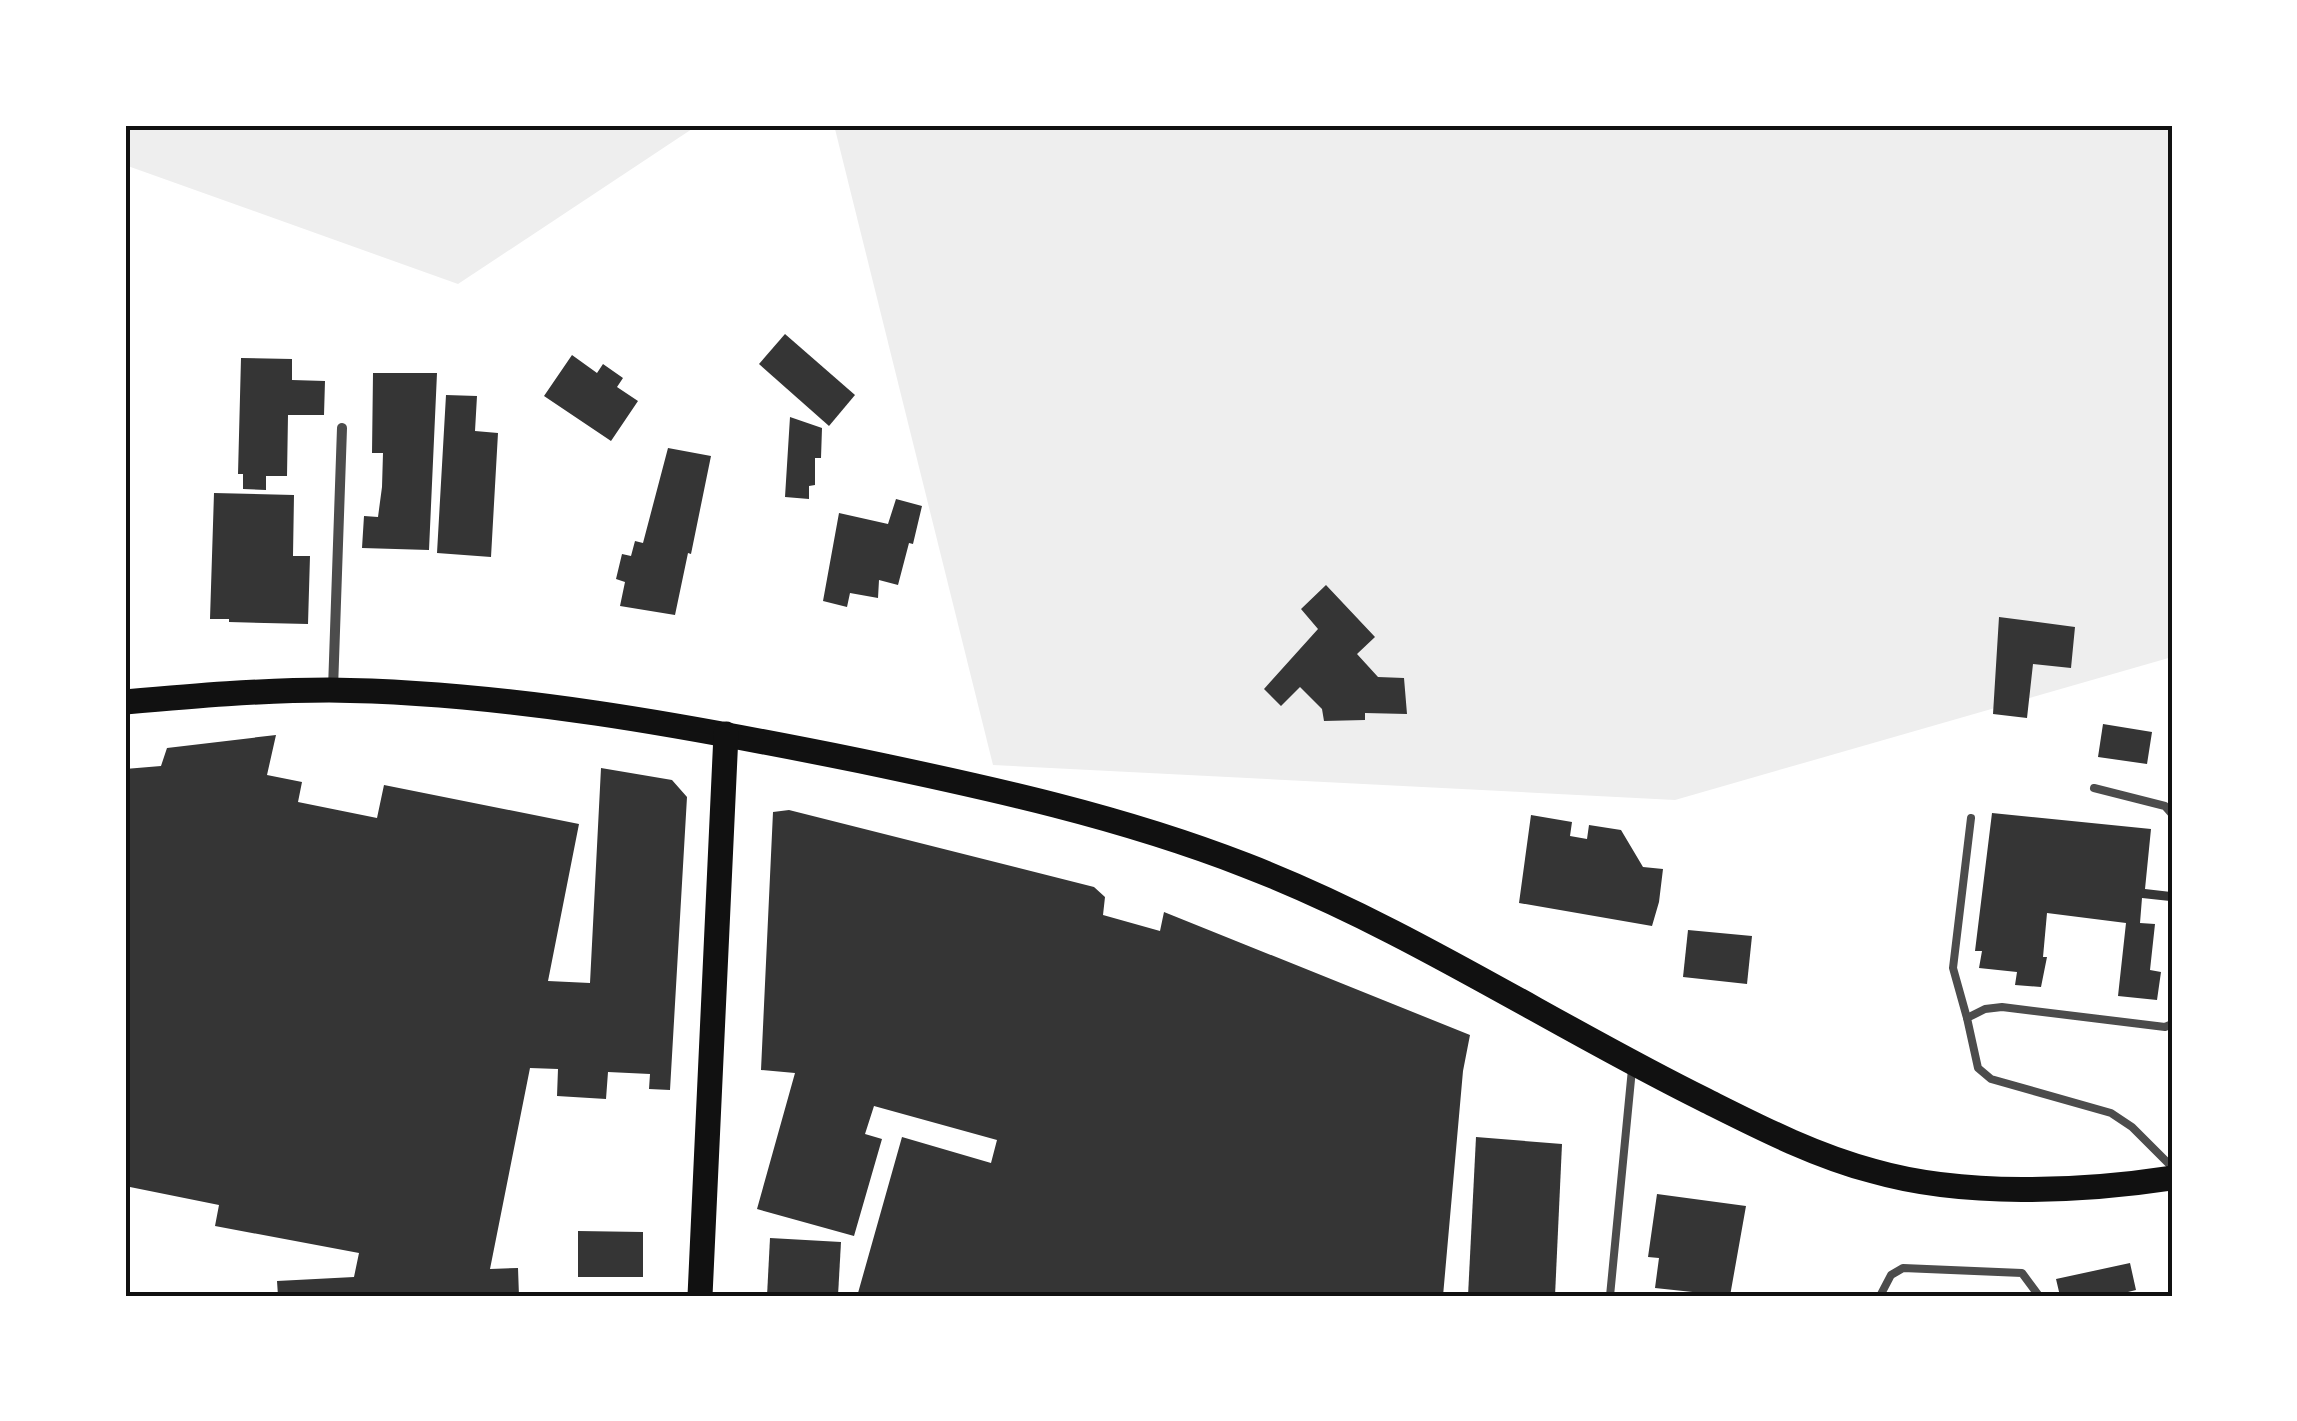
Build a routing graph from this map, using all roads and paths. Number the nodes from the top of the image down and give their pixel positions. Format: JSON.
{"nodes":[{"id":1,"x":342,"y":428,"type":"dead end"},
{"id":2,"x":333,"y":690,"type":"junction"},
{"id":3,"x":125,"y":702,"type":"edge"},
{"id":4,"x":726,"y":734,"type":"junction"},
{"id":5,"x":2094,"y":788,"type":"dead end"},
{"id":6,"x":2172,"y":814,"type":"edge"},
{"id":7,"x":1972,"y":818,"type":"dead end"},
{"id":8,"x":1967,"y":1018,"type":"junction"},
{"id":9,"x":2172,"y":1024,"type":"edge"},
{"id":10,"x":1632,"y":1064,"type":"junction"},
{"id":11,"x":2172,"y":1167,"type":"edge"},
{"id":12,"x":2172,"y":1178,"type":"edge"},
{"id":13,"x":700,"y":1296,"type":"edge"},
{"id":14,"x":1610,"y":1296,"type":"edge"},
{"id":15,"x":1880,"y":1296,"type":"edge"},
{"id":16,"x":2039,"y":1296,"type":"edge"}],
"edges":[{"from":1,"to":2,"type":"street"},
{"from":2,"to":3,"type":"main road"},
{"from":2,"to":4,"type":"main road"},
{"from":4,"to":10,"type":"main road"},
{"from":4,"to":13,"type":"main road"},
{"from":5,"to":6,"type":"lane"},
{"from":7,"to":8,"type":"lane"},
{"from":8,"to":9,"type":"lane"},
{"from":8,"to":11,"type":"lane"},
{"from":10,"to":12,"type":"main road"},
{"from":10,"to":14,"type":"lane"},
{"from":15,"to":16,"type":"lane"}]}
